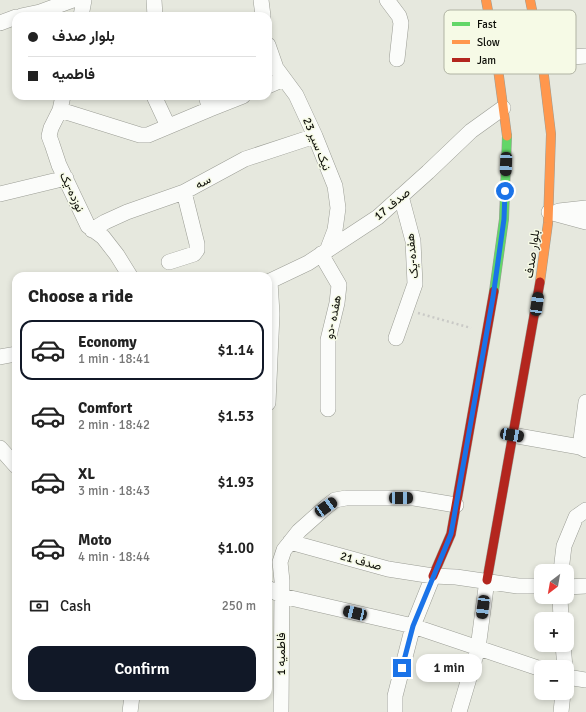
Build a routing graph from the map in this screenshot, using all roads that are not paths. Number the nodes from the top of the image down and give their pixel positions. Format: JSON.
{"nodes":[{"id":1,"x":73,"y":0,"type":"edge"},
{"id":2,"x":84,"y":0,"type":"edge"},
{"id":3,"x":154,"y":0,"type":"edge"},
{"id":4,"x":261,"y":0,"type":"edge"},
{"id":5,"x":387,"y":0,"type":"edge"},
{"id":6,"x":486,"y":0,"type":"edge"},
{"id":7,"x":530,"y":0,"type":"edge"},
{"id":8,"x":488,"y":10,"type":"edge"},
{"id":9,"x":532,"y":10,"type":"edge"},
{"id":10,"x":40,"y":12,"type":"edge"},
{"id":11,"x":82,"y":12,"type":"edge"},
{"id":12,"x":155,"y":12,"type":"edge"},
{"id":13,"x":262,"y":12,"type":"edge"},
{"id":14,"x":12,"y":18,"type":"edge"},
{"id":15,"x":0,"y":23,"type":"edge"},
{"id":16,"x":272,"y":56,"type":"edge"},
{"id":17,"x":586,"y":56,"type":"edge"},
{"id":18,"x":576,"y":57,"type":"edge"},
{"id":19,"x":397,"y":59,"type":"dead end"},
{"id":20,"x":499,"y":74,"type":"edge"},
{"id":21,"x":544,"y":74,"type":"edge"},
{"id":22,"x":284,"y":79,"type":"junction"},
{"id":23,"x":272,"y":84,"type":"edge"},
{"id":24,"x":156,"y":100,"type":"edge"},
{"id":25,"x":223,"y":100,"type":"edge"},
{"id":26,"x":62,"y":103,"type":"edge"},
{"id":27,"x":208,"y":103,"type":"edge"},
{"id":28,"x":503,"y":108,"type":"junction"},
{"id":29,"x":168,"y":126,"type":"junction"},
{"id":30,"x":315,"y":136,"type":"junction"},
{"id":31,"x":66,"y":178,"type":"junction"},
{"id":32,"x":184,"y":192,"type":"junction"},
{"id":33,"x":0,"y":194,"type":"edge"},
{"id":34,"x":401,"y":196,"type":"junction"},
{"id":35,"x":586,"y":208,"type":"edge"},
{"id":36,"x":548,"y":212,"type":"junction"},
{"id":37,"x":586,"y":222,"type":"edge"},
{"id":38,"x":92,"y":230,"type":"junction"},
{"id":39,"x":324,"y":252,"type":"junction"},
{"id":40,"x":169,"y":262,"type":"dead end"},
{"id":41,"x":128,"y":272,"type":"edge"},
{"id":42,"x":272,"y":281,"type":"edge"},
{"id":43,"x":396,"y":338,"type":"dead end"},
{"id":44,"x":12,"y":355,"type":"edge"},
{"id":45,"x":0,"y":357,"type":"edge"},
{"id":46,"x":586,"y":402,"type":"edge"},
{"id":47,"x":328,"y":409,"type":"dead end"},
{"id":48,"x":512,"y":435,"type":"junction"},
{"id":49,"x":0,"y":448,"type":"edge"},
{"id":50,"x":583,"y":448,"type":"edge"},
{"id":51,"x":12,"y":462,"type":"edge"},
{"id":52,"x":456,"y":505,"type":"junction"},
{"id":53,"x":586,"y":510,"type":"edge"},
{"id":54,"x":290,"y":542,"type":"junction"},
{"id":55,"x":562,"y":564,"type":"edge"},
{"id":56,"x":433,"y":576,"type":"junction"},
{"id":57,"x":487,"y":580,"type":"junction"},
{"id":58,"x":534,"y":586,"type":"edge"},
{"id":59,"x":586,"y":586,"type":"edge"},
{"id":60,"x":574,"y":587,"type":"edge"},
{"id":61,"x":272,"y":590,"type":"edge"},
{"id":62,"x":282,"y":596,"type":"junction"},
{"id":63,"x":413,"y":626,"type":"junction"},
{"id":64,"x":478,"y":648,"type":"junction"},
{"id":65,"x":534,"y":667,"type":"edge"},
{"id":66,"x":574,"y":678,"type":"edge"},
{"id":67,"x":586,"y":680,"type":"edge"},
{"id":68,"x":132,"y":700,"type":"edge"},
{"id":69,"x":563,"y":700,"type":"edge"},
{"id":70,"x":130,"y":712,"type":"edge"},
{"id":71,"x":281,"y":712,"type":"edge"},
{"id":72,"x":395,"y":712,"type":"edge"},
{"id":73,"x":459,"y":712,"type":"edge"},
{"id":74,"x":561,"y":712,"type":"edge"}],
"edges":[{"from":1,"to":10,"type":"street"},
{"from":2,"to":11,"type":"street"},
{"from":3,"to":12,"type":"street"},
{"from":4,"to":13,"type":"street"},
{"from":5,"to":19,"type":"street"},
{"from":6,"to":8,"type":"street"},
{"from":7,"to":9,"type":"street","name":"بلوار صدف"},
{"from":14,"to":15,"type":"street"},
{"from":16,"to":22,"type":"street","name":"نیک سیر 23"},
{"from":17,"to":18,"type":"street"},
{"from":20,"to":28,"type":"street"},
{"from":21,"to":36,"type":"street","name":"بلوار صدف"},
{"from":22,"to":23,"type":"street"},
{"from":22,"to":30,"type":"street","name":"نیک سیر 23"},
{"from":24,"to":29,"type":"street"},
{"from":25,"to":27,"type":"street"},
{"from":26,"to":29,"type":"street"},
{"from":26,"to":31,"type":"street","name":"نوزده-یک"},
{"from":27,"to":29,"type":"street"},
{"from":28,"to":34,"type":"street","name":"صدف 17"},
{"from":28,"to":52,"type":"street"},
{"from":30,"to":32,"type":"street","name":"سه"},
{"from":30,"to":39,"type":"street","name":"نیک سیر 23"},
{"from":31,"to":33,"type":"street"},
{"from":31,"to":38,"type":"street","name":"نوزده-یک"},
{"from":32,"to":38,"type":"street","name":"سه"},
{"from":32,"to":40,"type":"street"},
{"from":34,"to":39,"type":"street","name":"صدف 17"},
{"from":34,"to":43,"type":"street","name":"هفده-یک"},
{"from":35,"to":36,"type":"street"},
{"from":36,"to":37,"type":"street"},
{"from":36,"to":48,"type":"street","name":"بلوار صدف"},
{"from":38,"to":41,"type":"street","name":"نوزده-یک"},
{"from":39,"to":42,"type":"street","name":"صدف 17"},
{"from":39,"to":47,"type":"street","name":"هفده -دو"},
{"from":44,"to":45,"type":"street"},
{"from":46,"to":50,"type":"street"},
{"from":48,"to":50,"type":"street"},
{"from":48,"to":57,"type":"street","name":"بلوار صدف"},
{"from":49,"to":51,"type":"street"},
{"from":52,"to":54,"type":"street","name":"فاطمیه 1"},
{"from":52,"to":56,"type":"street"},
{"from":53,"to":55,"type":"street"},
{"from":54,"to":56,"type":"street","name":"صدف 21"},
{"from":54,"to":62,"type":"street","name":"فاطمیه 1"},
{"from":56,"to":57,"type":"street","name":"صدف 21"},
{"from":56,"to":63,"type":"street"},
{"from":57,"to":58,"type":"street","name":"صدف 21"},
{"from":57,"to":64,"type":"street"},
{"from":59,"to":60,"type":"street"},
{"from":61,"to":62,"type":"street"},
{"from":62,"to":63,"type":"street"},
{"from":62,"to":71,"type":"street","name":"فاطمیه 1"},
{"from":63,"to":64,"type":"street"},
{"from":63,"to":72,"type":"street"},
{"from":64,"to":65,"type":"street"},
{"from":64,"to":73,"type":"street"},
{"from":66,"to":67,"type":"street"},
{"from":68,"to":70,"type":"street"},
{"from":69,"to":74,"type":"street"}]}
